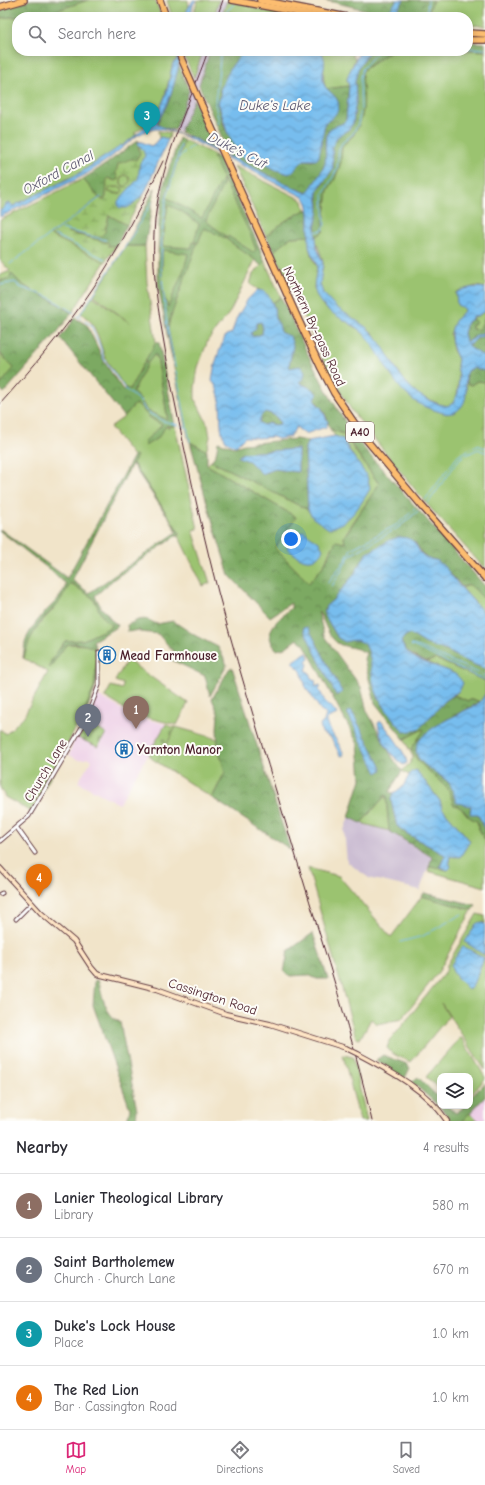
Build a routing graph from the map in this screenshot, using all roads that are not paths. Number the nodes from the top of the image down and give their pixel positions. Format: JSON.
{"nodes":[{"id":1,"x":24,"y":0,"type":"edge"},
{"id":2,"x":160,"y":0,"type":"edge"},
{"id":3,"x":232,"y":0,"type":"edge"},
{"id":4,"x":258,"y":2,"type":"edge"},
{"id":5,"x":0,"y":8,"type":"edge"},
{"id":6,"x":164,"y":12,"type":"edge"},
{"id":7,"x":299,"y":12,"type":"edge"},
{"id":8,"x":317,"y":12,"type":"edge"},
{"id":9,"x":473,"y":33,"type":"edge"},
{"id":10,"x":485,"y":34,"type":"edge"},
{"id":11,"x":473,"y":40,"type":"edge"},
{"id":12,"x":485,"y":40,"type":"edge"},
{"id":13,"x":180,"y":56,"type":"edge"},
{"id":14,"x":485,"y":578,"type":"edge"},
{"id":15,"x":99,"y":652,"type":"dead end"},
{"id":16,"x":17,"y":828,"type":"junction"},
{"id":17,"x":0,"y":841,"type":"edge"},
{"id":18,"x":35,"y":853,"type":"dead end"},
{"id":19,"x":0,"y":868,"type":"edge"},
{"id":20,"x":32,"y":903,"type":"junction"},
{"id":21,"x":22,"y":919,"type":"dead end"},
{"id":22,"x":447,"y":1121,"type":"edge"}],
"edges":[{"from":1,"to":5,"type":"highway"},
{"from":2,"to":6,"type":"highway"},
{"from":3,"to":4,"type":"highway"},
{"from":4,"to":7,"type":"highway"},
{"from":4,"to":8,"type":"highway"},
{"from":9,"to":10,"type":"highway"},
{"from":11,"to":12,"type":"highway"},
{"from":13,"to":14,"type":"highway","name":"Northern By-pass Road","number":"A40","bridge":true},
{"from":15,"to":16,"type":"street","name":"Church Lane"},
{"from":16,"to":17,"type":"street","name":"Church Lane"},
{"from":16,"to":18,"type":"street"},
{"from":19,"to":20,"type":"street","name":"Cassington Road"},
{"from":20,"to":21,"type":"street"},
{"from":20,"to":22,"type":"street","name":"Cassington Road","bridge":true}]}
